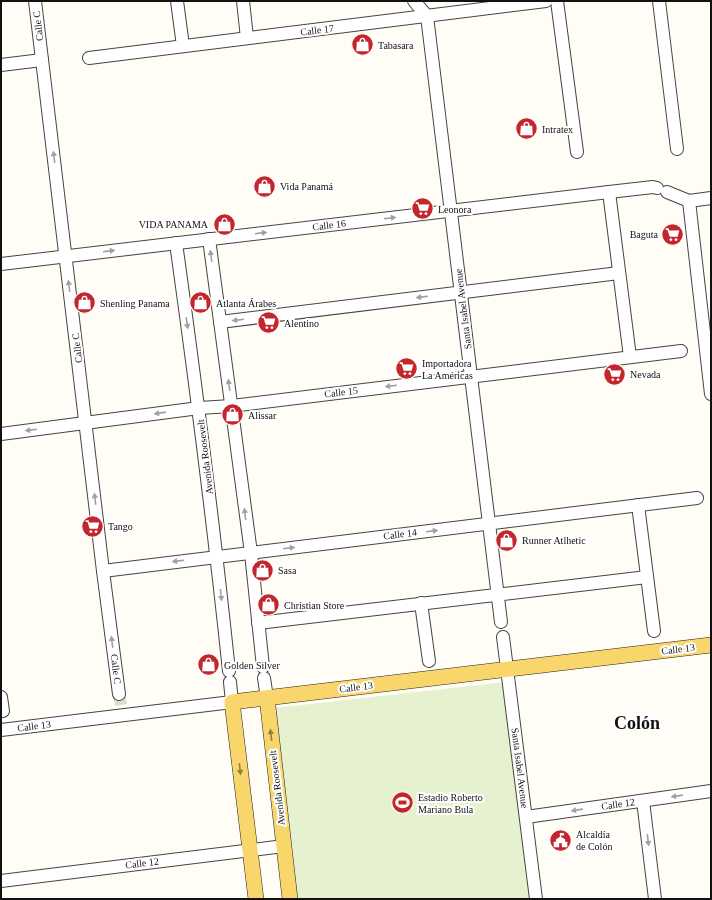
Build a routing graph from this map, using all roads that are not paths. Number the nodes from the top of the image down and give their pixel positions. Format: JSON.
{"nodes":[{"id":1,"x":35,"y":1,"type":"edge"},
{"id":2,"x":177,"y":1,"type":"edge"},
{"id":3,"x":243,"y":1,"type":"edge"},
{"id":4,"x":414,"y":1,"type":"edge"},
{"id":5,"x":546,"y":1,"type":"edge"},
{"id":6,"x":557,"y":1,"type":"edge"},
{"id":7,"x":659,"y":1,"type":"edge"},
{"id":8,"x":427,"y":16,"type":"junction"},
{"id":9,"x":247,"y":38,"type":"junction"},
{"id":10,"x":183,"y":46,"type":"junction"},
{"id":11,"x":89,"y":58,"type":"dead end"},
{"id":12,"x":42,"y":60,"type":"junction"},
{"id":13,"x":1,"y":65,"type":"edge"},
{"id":14,"x":677,"y":149,"type":"dead end"},
{"id":15,"x":577,"y":152,"type":"dead end"},
{"id":16,"x":609,"y":192,"type":"junction"},
{"id":17,"x":711,"y":198,"type":"edge"},
{"id":18,"x":689,"y":201,"type":"junction"},
{"id":19,"x":451,"y":210,"type":"junction"},
{"id":20,"x":208,"y":239,"type":"junction"},
{"id":21,"x":176,"y":243,"type":"junction"},
{"id":22,"x":66,"y":257,"type":"junction"},
{"id":23,"x":1,"y":264,"type":"edge"},
{"id":24,"x":619,"y":273,"type":"junction"},
{"id":25,"x":461,"y":293,"type":"junction"},
{"id":26,"x":220,"y":322,"type":"junction"},
{"id":27,"x":708,"y":347,"type":"edge"},
{"id":28,"x":681,"y":351,"type":"dead end"},
{"id":29,"x":630,"y":357,"type":"junction"},
{"id":30,"x":471,"y":376,"type":"junction"},
{"id":31,"x":711,"y":394,"type":"edge"},
{"id":32,"x":232,"y":406,"type":"junction"},
{"id":33,"x":199,"y":408,"type":"junction"},
{"id":34,"x":85,"y":423,"type":"junction"},
{"id":35,"x":1,"y":434,"type":"edge"},
{"id":36,"x":697,"y":498,"type":"dead end"},
{"id":37,"x":638,"y":505,"type":"junction"},
{"id":38,"x":489,"y":524,"type":"junction"},
{"id":39,"x":250,"y":553,"type":"junction"},
{"id":40,"x":217,"y":556,"type":"junction"},
{"id":41,"x":103,"y":571,"type":"junction"},
{"id":42,"x":647,"y":577,"type":"junction"},
{"id":43,"x":498,"y":594,"type":"junction"},
{"id":44,"x":421,"y":603,"type":"junction"},
{"id":45,"x":502,"y":622,"type":"dead end"},
{"id":46,"x":258,"y":623,"type":"junction"},
{"id":47,"x":654,"y":631,"type":"dead end"},
{"id":48,"x":503,"y":637,"type":"dead end"},
{"id":49,"x":711,"y":644,"type":"edge"},
{"id":50,"x":429,"y":661,"type":"dead end"},
{"id":51,"x":507,"y":669,"type":"junction"},
{"id":52,"x":1,"y":697,"type":"edge"},
{"id":53,"x":267,"y":698,"type":"junction"},
{"id":54,"x":232,"y":702,"type":"junction"},
{"id":55,"x":121,"y":705,"type":"junction"},
{"id":56,"x":3,"y":722,"type":"edge"},
{"id":57,"x":711,"y":791,"type":"edge"},
{"id":58,"x":643,"y":801,"type":"junction"},
{"id":59,"x":526,"y":817,"type":"junction"},
{"id":60,"x":284,"y":846,"type":"junction"},
{"id":61,"x":250,"y":850,"type":"junction"},
{"id":62,"x":1,"y":881,"type":"edge"},
{"id":63,"x":256,"y":899,"type":"edge"},
{"id":64,"x":290,"y":899,"type":"edge"},
{"id":65,"x":536,"y":899,"type":"edge"},
{"id":66,"x":655,"y":899,"type":"edge"}],
"edges":[{"from":1,"to":12,"type":"street","name":"Calle C"},
{"from":2,"to":10,"type":"street"},
{"from":3,"to":9,"type":"street"},
{"from":4,"to":8,"type":"street"},
{"from":5,"to":8,"type":"street","name":"Calle 17"},
{"from":6,"to":15,"type":"street"},
{"from":7,"to":14,"type":"street"},
{"from":8,"to":9,"type":"street","name":"Calle 17"},
{"from":8,"to":19,"type":"street","name":"Santa Isabel Avenue"},
{"from":9,"to":10,"type":"street","name":"Calle 17"},
{"from":10,"to":11,"type":"street","name":"Calle 17"},
{"from":12,"to":13,"type":"street"},
{"from":22,"to":12,"type":"street","name":"Calle C","one_way":true},
{"from":16,"to":18,"type":"street","name":"Calle 16"},
{"from":16,"to":19,"type":"street","name":"Calle 16"},
{"from":16,"to":24,"type":"street"},
{"from":17,"to":18,"type":"street"},
{"from":18,"to":27,"type":"street"},
{"from":20,"to":19,"type":"street","name":"Calle 16","one_way":true},
{"from":19,"to":25,"type":"street","name":"Santa Isabel Avenue"},
{"from":20,"to":21,"type":"street","name":"Calle 16"},
{"from":26,"to":20,"type":"street","name":"Avenida Roosevelt","one_way":true},
{"from":22,"to":21,"type":"street","name":"Calle 16","one_way":true},
{"from":21,"to":33,"type":"street","name":"Avenida Roosevelt","one_way":true},
{"from":22,"to":23,"type":"street","name":"Calle 16"},
{"from":34,"to":22,"type":"street","name":"Calle C","one_way":true},
{"from":24,"to":25,"type":"street"},
{"from":24,"to":29,"type":"street"},
{"from":25,"to":26,"type":"street","one_way":true},
{"from":25,"to":30,"type":"street","name":"Santa Isabel Avenue"},
{"from":32,"to":26,"type":"street","name":"Avenida Roosevelt","one_way":true},
{"from":27,"to":31,"type":"street"},
{"from":28,"to":29,"type":"street","name":"Calle 15"},
{"from":29,"to":30,"type":"street","name":"Calle 15"},
{"from":30,"to":32,"type":"street","name":"Calle 15","one_way":true},
{"from":30,"to":38,"type":"street","name":"Santa Isabel Avenue"},
{"from":32,"to":33,"type":"street","name":"Calle 15"},
{"from":39,"to":32,"type":"street","name":"Avenida Roosevelt","one_way":true},
{"from":33,"to":34,"type":"street","name":"Calle 15","one_way":true},
{"from":33,"to":40,"type":"street","name":"Avenida Roosevelt"},
{"from":34,"to":35,"type":"street","name":"Calle 15","one_way":true},
{"from":41,"to":34,"type":"street","name":"Calle C","one_way":true},
{"from":36,"to":37,"type":"street","name":"Calle 14"},
{"from":37,"to":38,"type":"street","name":"Calle 14"},
{"from":37,"to":42,"type":"street"},
{"from":39,"to":38,"type":"street","name":"Calle 14","one_way":true},
{"from":38,"to":43,"type":"street","name":"Santa Isabel Avenue"},
{"from":39,"to":40,"type":"street","name":"Calle 14"},
{"from":39,"to":46,"type":"street","name":"Avenida Roosevelt"},
{"from":40,"to":41,"type":"street","name":"Calle 14","one_way":true},
{"from":40,"to":54,"type":"street","name":"Avenida Roosevelt","one_way":true},
{"from":55,"to":41,"type":"street","name":"Calle C","one_way":true},
{"from":42,"to":43,"type":"street"},
{"from":42,"to":47,"type":"street"},
{"from":43,"to":44,"type":"street"},
{"from":43,"to":45,"type":"street","name":"Santa Isabel Avenue"},
{"from":44,"to":46,"type":"street"},
{"from":44,"to":50,"type":"street"},
{"from":46,"to":53,"type":"street","name":"Avenida Roosevelt"},
{"from":48,"to":51,"type":"street","name":"Santa Isabel Avenue"},
{"from":49,"to":51,"type":"main road","name":"Calle 13"},
{"from":51,"to":53,"type":"main road","name":"Calle 13"},
{"from":51,"to":59,"type":"street","name":"Santa Isabel Avenue"},
{"from":52,"to":56,"type":"street"},
{"from":53,"to":54,"type":"main road","name":"Calle 13"},
{"from":60,"to":53,"type":"main road","name":"Avenida Roosevelt","one_way":true},
{"from":54,"to":55,"type":"street","name":"Calle 13"},
{"from":54,"to":61,"type":"main road","name":"Avenida Roosevelt","one_way":true},
{"from":55,"to":56,"type":"street","name":"Calle 13"},
{"from":57,"to":58,"type":"street","name":"Calle 12","one_way":true},
{"from":58,"to":59,"type":"street","name":"Calle 12","one_way":true},
{"from":58,"to":66,"type":"street","one_way":true},
{"from":59,"to":65,"type":"street","name":"Santa Isabel Avenue"},
{"from":60,"to":61,"type":"street","name":"Calle 12"},
{"from":60,"to":64,"type":"main road","name":"Avenida Roosevelt"},
{"from":61,"to":62,"type":"street","name":"Calle 12"},
{"from":61,"to":63,"type":"main road","name":"Avenida Roosevelt"}]}
